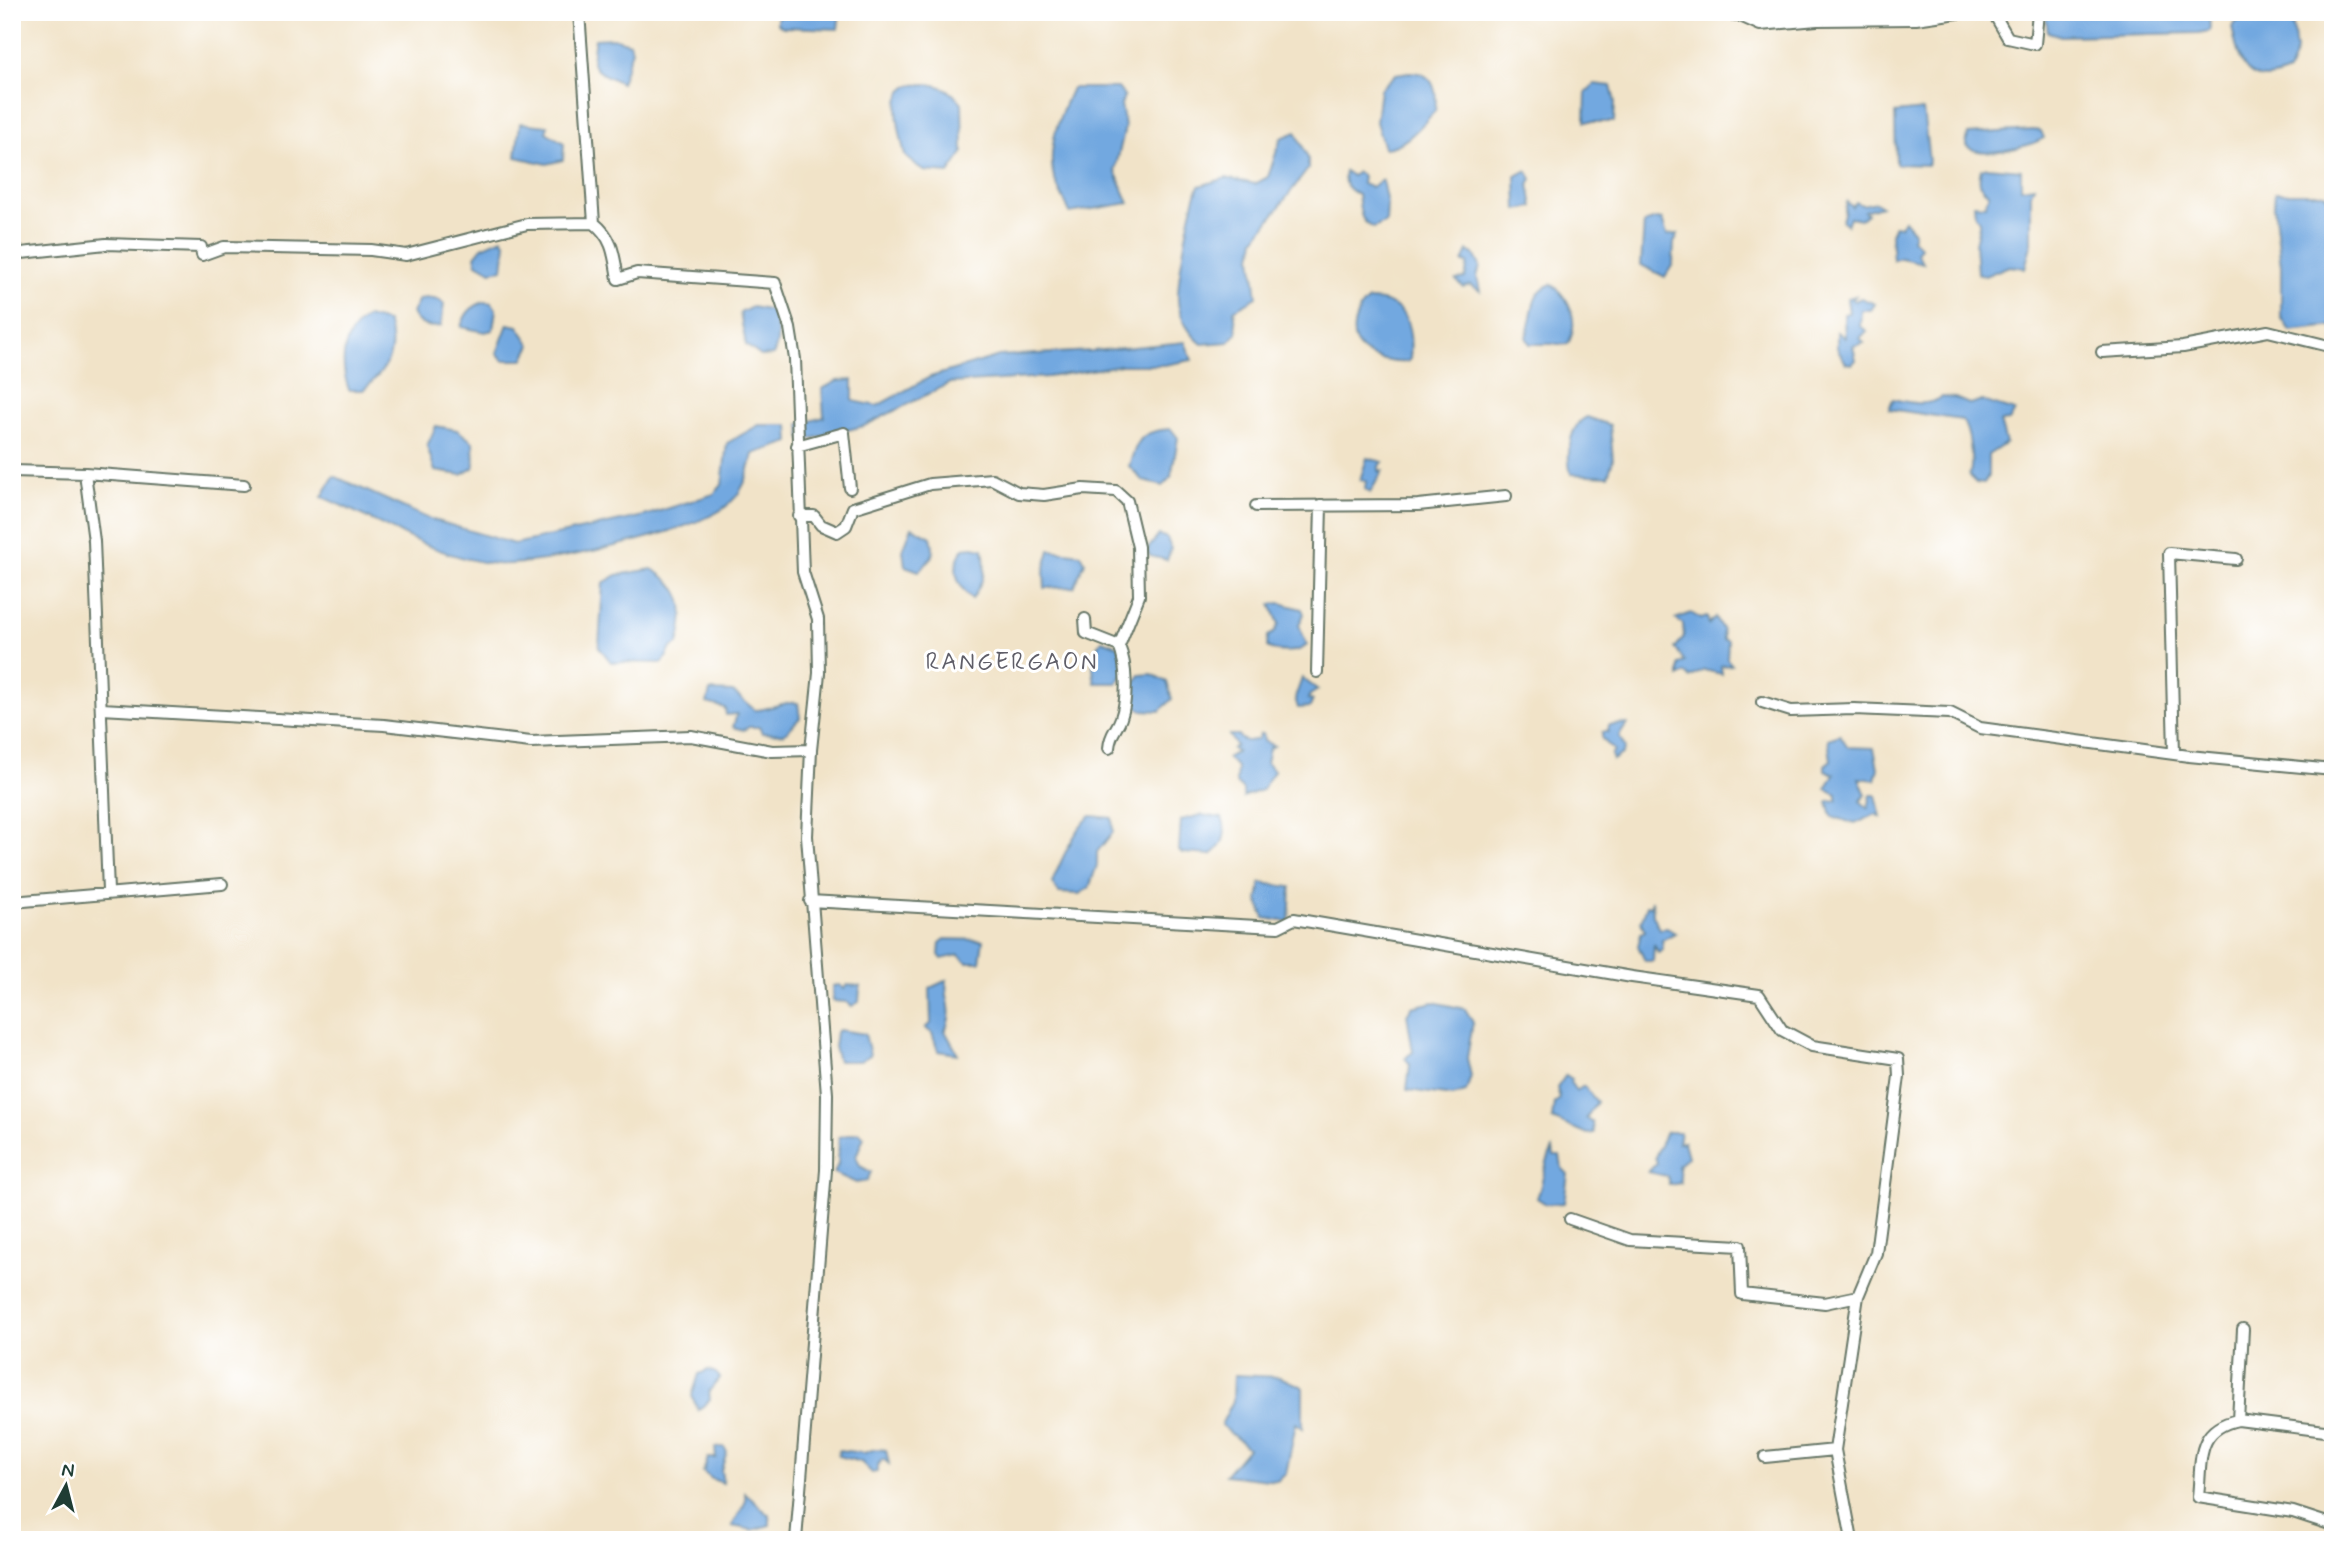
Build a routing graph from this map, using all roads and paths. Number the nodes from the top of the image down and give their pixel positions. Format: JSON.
{"nodes":[{"id":1,"x":579,"y":12,"type":"edge"},
{"id":2,"x":1668,"y":12,"type":"edge"},
{"id":3,"x":1964,"y":12,"type":"edge"},
{"id":4,"x":1993,"y":12,"type":"edge"},
{"id":5,"x":2038,"y":12,"type":"edge"},
{"id":6,"x":593,"y":223,"type":"junction"},
{"id":7,"x":12,"y":254,"type":"edge"},
{"id":8,"x":2333,"y":347,"type":"edge"},
{"id":9,"x":2102,"y":352,"type":"dead end"},
{"id":10,"x":797,"y":446,"type":"junction"},
{"id":11,"x":12,"y":471,"type":"edge"},
{"id":12,"x":85,"y":473,"type":"junction"},
{"id":13,"x":244,"y":485,"type":"dead end"},
{"id":14,"x":850,"y":488,"type":"dead end"},
{"id":15,"x":1507,"y":496,"type":"dead end"},
{"id":16,"x":1321,"y":505,"type":"junction"},
{"id":17,"x":1256,"y":506,"type":"dead end"},
{"id":18,"x":799,"y":516,"type":"junction"},
{"id":19,"x":2236,"y":559,"type":"dead end"},
{"id":20,"x":1085,"y":619,"type":"dead end"},
{"id":21,"x":1119,"y":646,"type":"junction"},
{"id":22,"x":1317,"y":672,"type":"dead end"},
{"id":23,"x":1762,"y":702,"type":"dead end"},
{"id":24,"x":102,"y":709,"type":"junction"},
{"id":25,"x":1109,"y":748,"type":"dead end"},
{"id":26,"x":811,"y":750,"type":"junction"},
{"id":27,"x":2174,"y":754,"type":"junction"},
{"id":28,"x":2333,"y":770,"type":"edge"},
{"id":29,"x":222,"y":884,"type":"dead end"},
{"id":30,"x":108,"y":891,"type":"junction"},
{"id":31,"x":810,"y":901,"type":"junction"},
{"id":32,"x":12,"y":902,"type":"edge"},
{"id":33,"x":1570,"y":1219,"type":"dead end"},
{"id":34,"x":1858,"y":1296,"type":"junction"},
{"id":35,"x":2243,"y":1329,"type":"dead end"},
{"id":36,"x":2238,"y":1420,"type":"junction"},
{"id":37,"x":2333,"y":1432,"type":"edge"},
{"id":38,"x":1835,"y":1450,"type":"junction"},
{"id":39,"x":1765,"y":1457,"type":"dead end"},
{"id":40,"x":2333,"y":1525,"type":"edge"},
{"id":41,"x":796,"y":1540,"type":"edge"},
{"id":42,"x":1852,"y":1540,"type":"edge"}],
"edges":[{"from":1,"to":6,"type":"street"},
{"from":2,"to":3,"type":"street"},
{"from":4,"to":5,"type":"street"},
{"from":6,"to":7,"type":"street"},
{"from":6,"to":10,"type":"street"},
{"from":8,"to":9,"type":"street"},
{"from":10,"to":14,"type":"street"},
{"from":10,"to":18,"type":"street"},
{"from":11,"to":12,"type":"street"},
{"from":12,"to":13,"type":"street"},
{"from":12,"to":24,"type":"street"},
{"from":15,"to":16,"type":"street"},
{"from":16,"to":17,"type":"street"},
{"from":16,"to":22,"type":"street"},
{"from":18,"to":21,"type":"street"},
{"from":18,"to":26,"type":"street"},
{"from":19,"to":27,"type":"street"},
{"from":20,"to":21,"type":"street"},
{"from":21,"to":25,"type":"street"},
{"from":23,"to":27,"type":"street"},
{"from":24,"to":26,"type":"street"},
{"from":24,"to":30,"type":"street"},
{"from":26,"to":31,"type":"street"},
{"from":27,"to":28,"type":"street"},
{"from":29,"to":30,"type":"street"},
{"from":30,"to":32,"type":"street"},
{"from":31,"to":34,"type":"street"},
{"from":31,"to":41,"type":"street"},
{"from":33,"to":34,"type":"street"},
{"from":34,"to":38,"type":"street"},
{"from":35,"to":36,"type":"street"},
{"from":36,"to":37,"type":"street"},
{"from":36,"to":40,"type":"street"},
{"from":38,"to":39,"type":"street"},
{"from":38,"to":42,"type":"street"}]}
